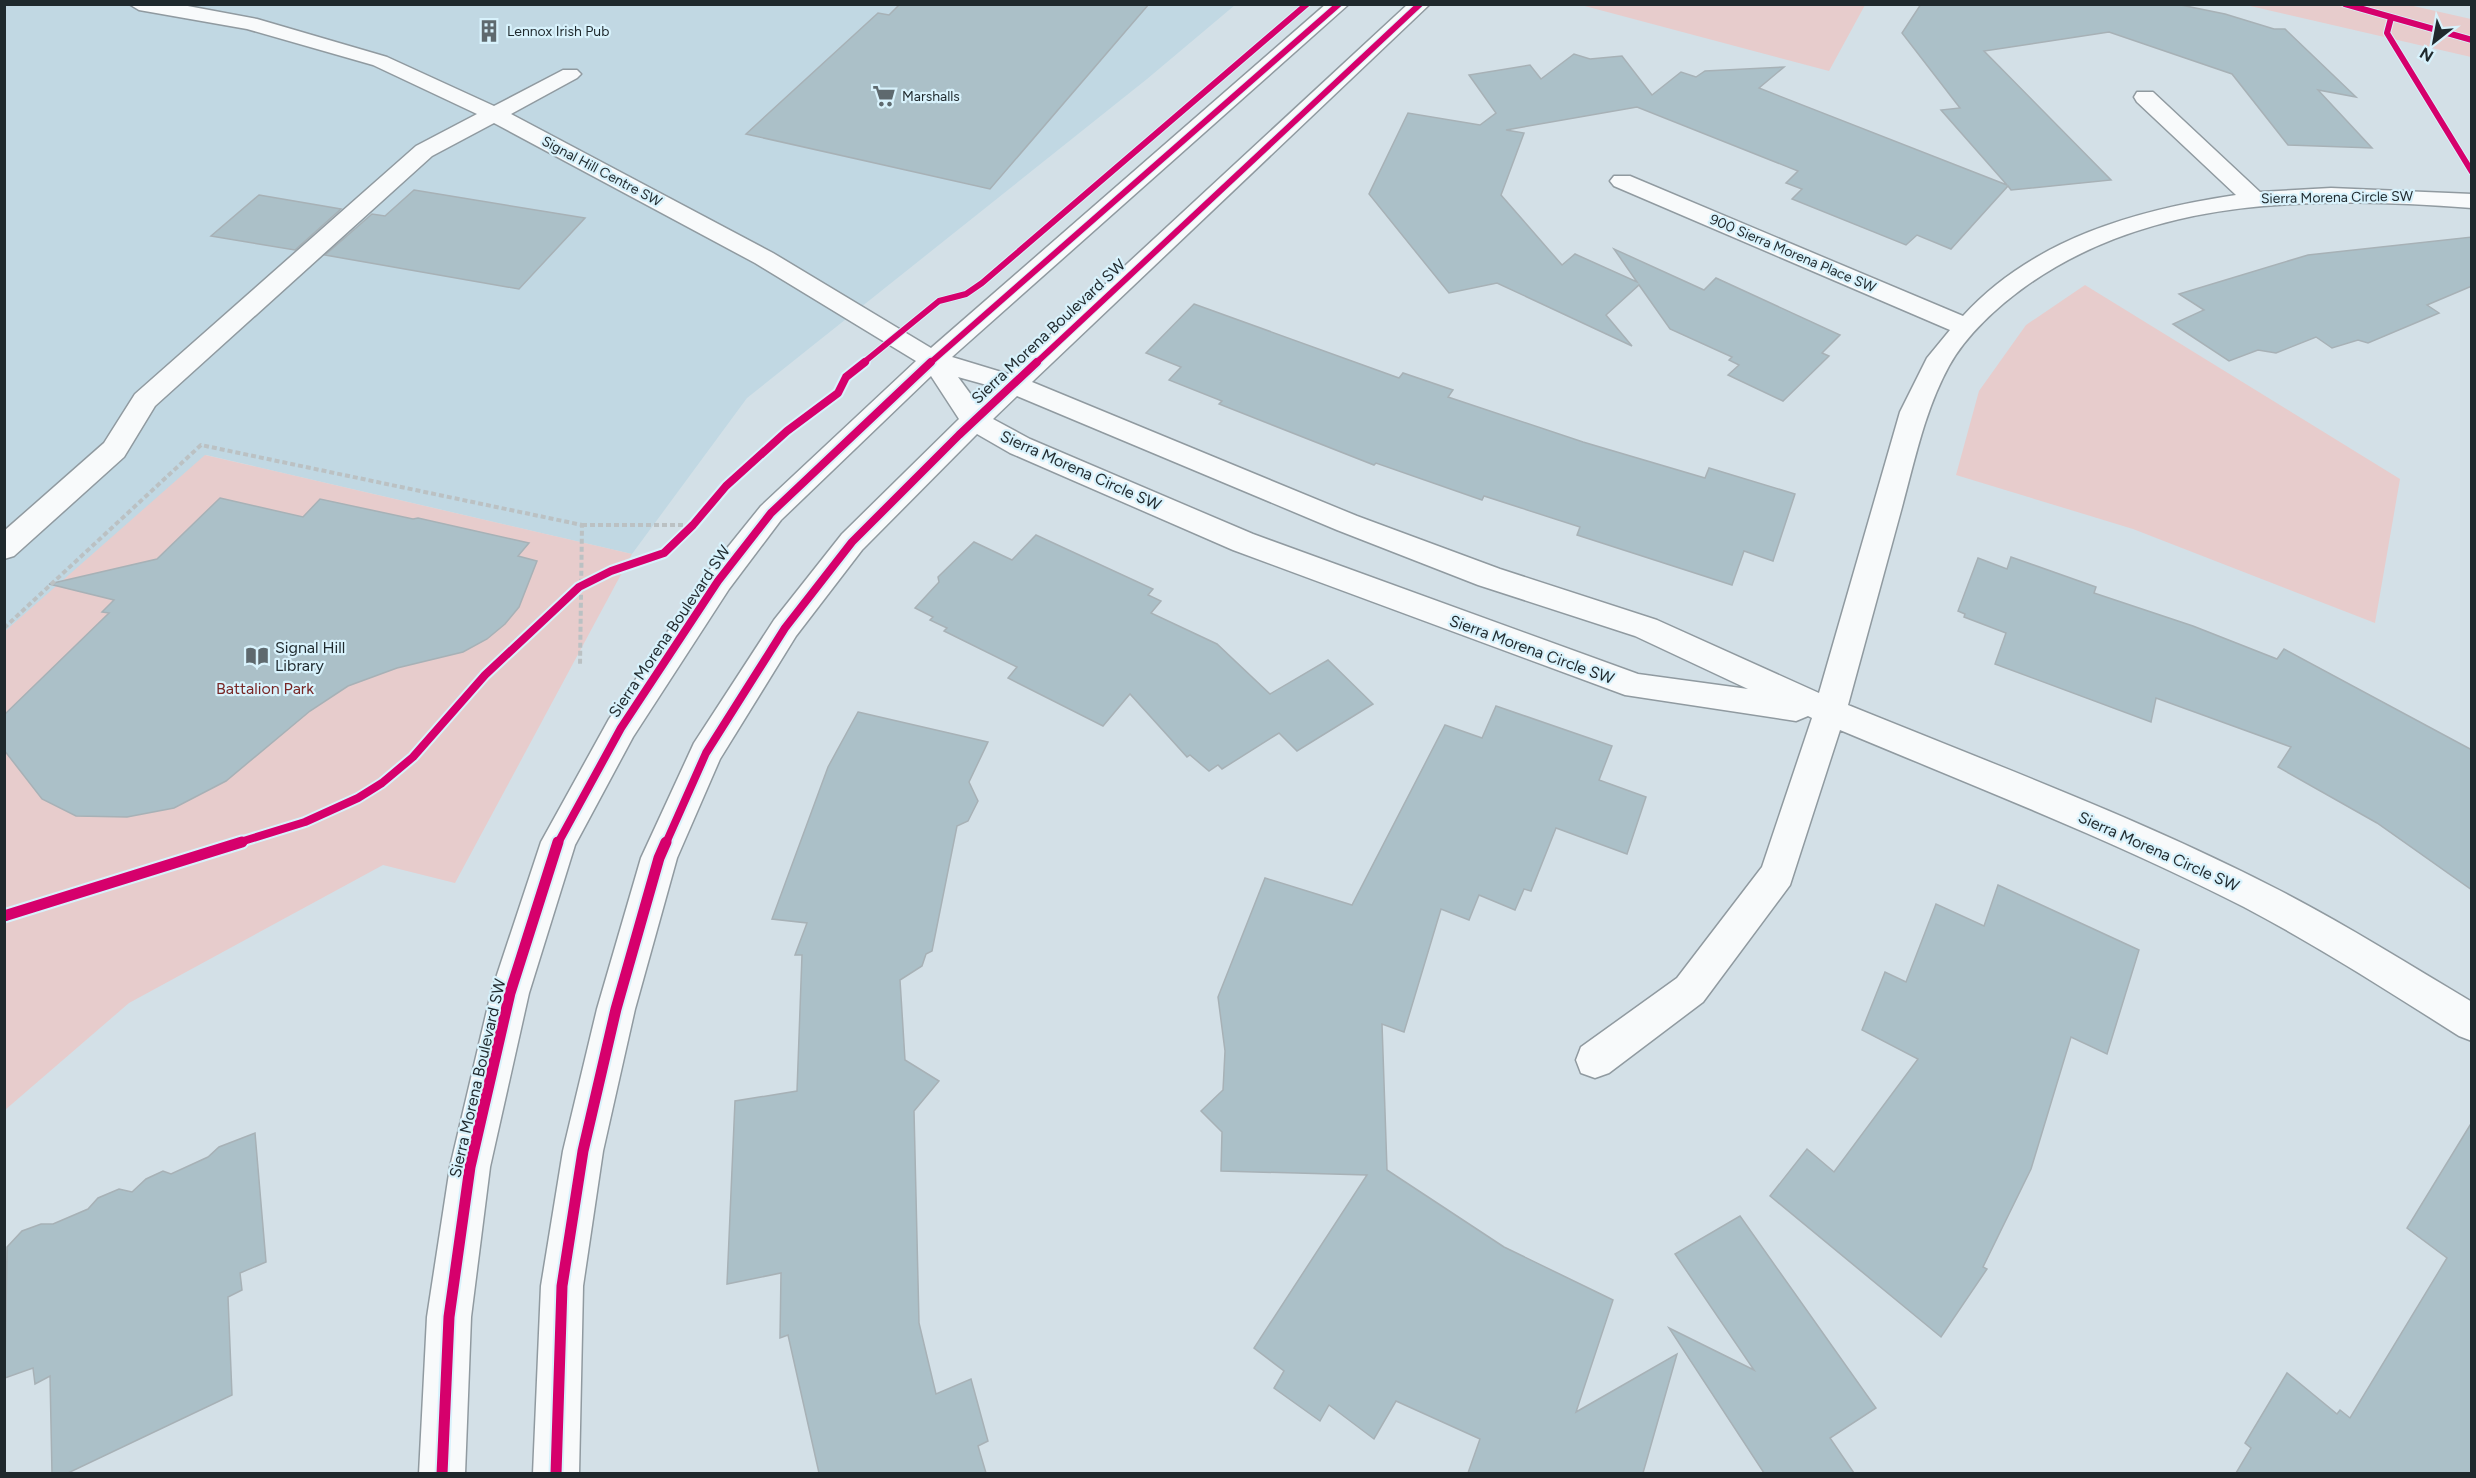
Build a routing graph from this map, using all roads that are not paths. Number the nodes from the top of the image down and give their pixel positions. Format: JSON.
{"nodes":[{"id":1,"x":139,"y":4,"type":"edge"},
{"id":2,"x":1339,"y":4,"type":"edge"},
{"id":3,"x":1420,"y":4,"type":"edge"},
{"id":4,"x":570,"y":74,"type":"dead end"},
{"id":5,"x":2145,"y":97,"type":"dead end"},
{"id":6,"x":494,"y":114,"type":"junction"},
{"id":7,"x":1622,"y":181,"type":"dead end"},
{"id":8,"x":2253,"y":198,"type":"junction"},
{"id":9,"x":2472,"y":201,"type":"edge"},
{"id":10,"x":1965,"y":326,"type":"junction"},
{"id":11,"x":934,"y":361,"type":"junction"},
{"id":12,"x":1013,"y":384,"type":"junction"},
{"id":13,"x":975,"y":420,"type":"junction"},
{"id":14,"x":4,"y":549,"type":"edge"},
{"id":15,"x":1830,"y":712,"type":"junction"},
{"id":16,"x":2472,"y":1023,"type":"edge"},
{"id":17,"x":1595,"y":1060,"type":"dead end"},
{"id":18,"x":442,"y":1473,"type":"edge"},
{"id":19,"x":556,"y":1473,"type":"edge"}],
"edges":[{"from":1,"to":6,"type":"street","name":"Signal Hill Centre SW"},
{"from":2,"to":11,"type":"street","name":"Sierra Morena Boulevard SW"},
{"from":3,"to":12,"type":"street","name":"Sierra Morena Boulevard SW"},
{"from":4,"to":6,"type":"street"},
{"from":5,"to":8,"type":"street"},
{"from":6,"to":11,"type":"street","name":"Signal Hill Centre SW"},
{"from":6,"to":14,"type":"street"},
{"from":7,"to":10,"type":"street","name":"900 Sierra Morena Place SW"},
{"from":8,"to":9,"type":"street","name":"Sierra Morena Circle SW"},
{"from":8,"to":10,"type":"street","name":"Sierra Morena Circle SW"},
{"from":10,"to":15,"type":"street","name":"Sierra Morena Circle SW"},
{"from":11,"to":12,"type":"street","name":"Sierra Morena Circle SW"},
{"from":11,"to":13,"type":"street","name":"Sierra Morena Circle SW"},
{"from":11,"to":18,"type":"street","name":"Sierra Morena Boulevard SW"},
{"from":12,"to":13,"type":"street","name":"Sierra Morena Boulevard SW"},
{"from":12,"to":15,"type":"street","name":"Sierra Morena Circle SW"},
{"from":13,"to":15,"type":"street","name":"Sierra Morena Circle SW"},
{"from":13,"to":19,"type":"street","name":"Sierra Morena Boulevard SW"},
{"from":15,"to":16,"type":"street","name":"Sierra Morena Circle SW"},
{"from":15,"to":17,"type":"street"}]}
